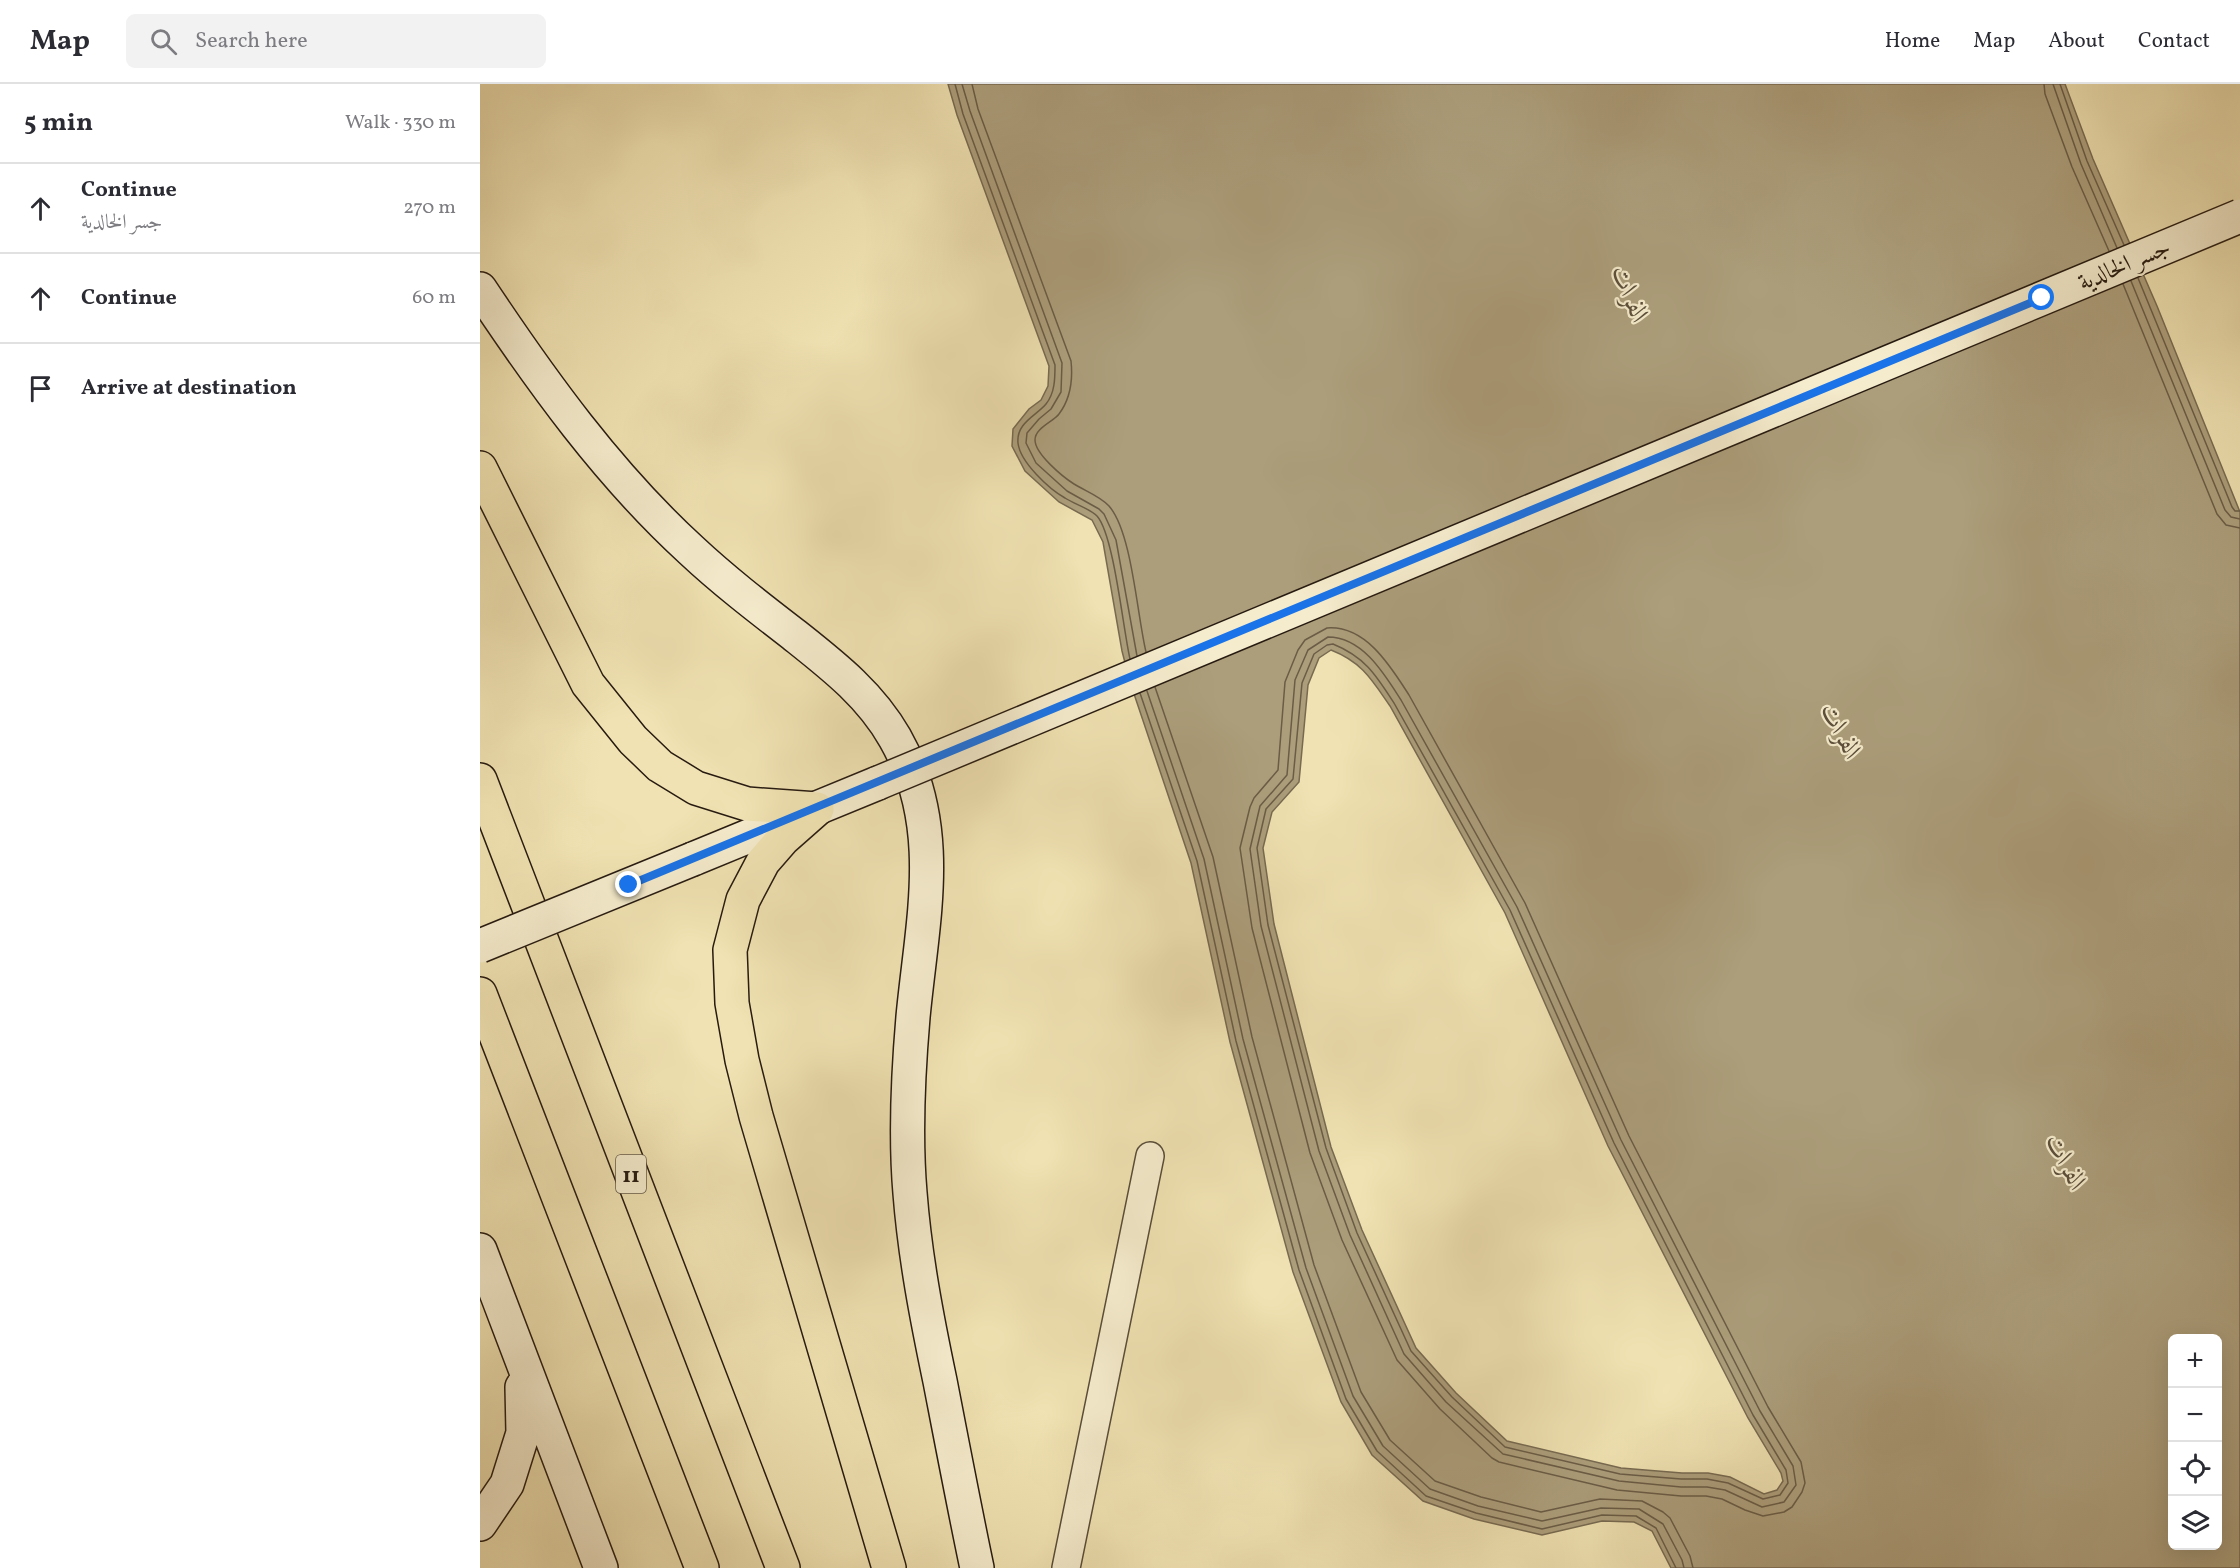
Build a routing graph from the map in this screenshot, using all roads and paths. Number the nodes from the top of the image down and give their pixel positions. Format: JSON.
{"nodes":[{"id":1,"x":2240,"y":216,"type":"edge"},
{"id":2,"x":480,"y":289,"type":"edge"},
{"id":3,"x":480,"y":468,"type":"edge"},
{"id":4,"x":480,"y":780,"type":"edge"},
{"id":5,"x":817,"y":809,"type":"junction"},
{"id":6,"x":480,"y":946,"type":"edge"},
{"id":7,"x":480,"y":994,"type":"edge"},
{"id":8,"x":1150,"y":1156,"type":"dead end"},
{"id":9,"x":480,"y":1250,"type":"edge"},
{"id":10,"x":522,"y":1364,"type":"junction"},
{"id":11,"x":480,"y":1524,"type":"edge"},
{"id":12,"x":601,"y":1568,"type":"edge"},
{"id":13,"x":702,"y":1568,"type":"edge"},
{"id":14,"x":783,"y":1568,"type":"edge"},
{"id":15,"x":889,"y":1568,"type":"edge"},
{"id":16,"x":976,"y":1568,"type":"edge"},
{"id":17,"x":1066,"y":1568,"type":"edge"}],
"edges":[{"from":1,"to":5,"type":"main road","name":"جسر الخالدية","bridge":true},
{"from":2,"to":16,"type":"main road"},
{"from":3,"to":5,"type":"highway"},
{"from":4,"to":14,"type":"highway","number":"11"},
{"from":5,"to":6,"type":"main road","name":"جسر الخالدية","bridge":true},
{"from":5,"to":15,"type":"highway"},
{"from":7,"to":13,"type":"highway"},
{"from":8,"to":17,"type":"street"},
{"from":9,"to":10,"type":"main road"},
{"from":10,"to":11,"type":"main road"},
{"from":10,"to":12,"type":"main road"}]}
